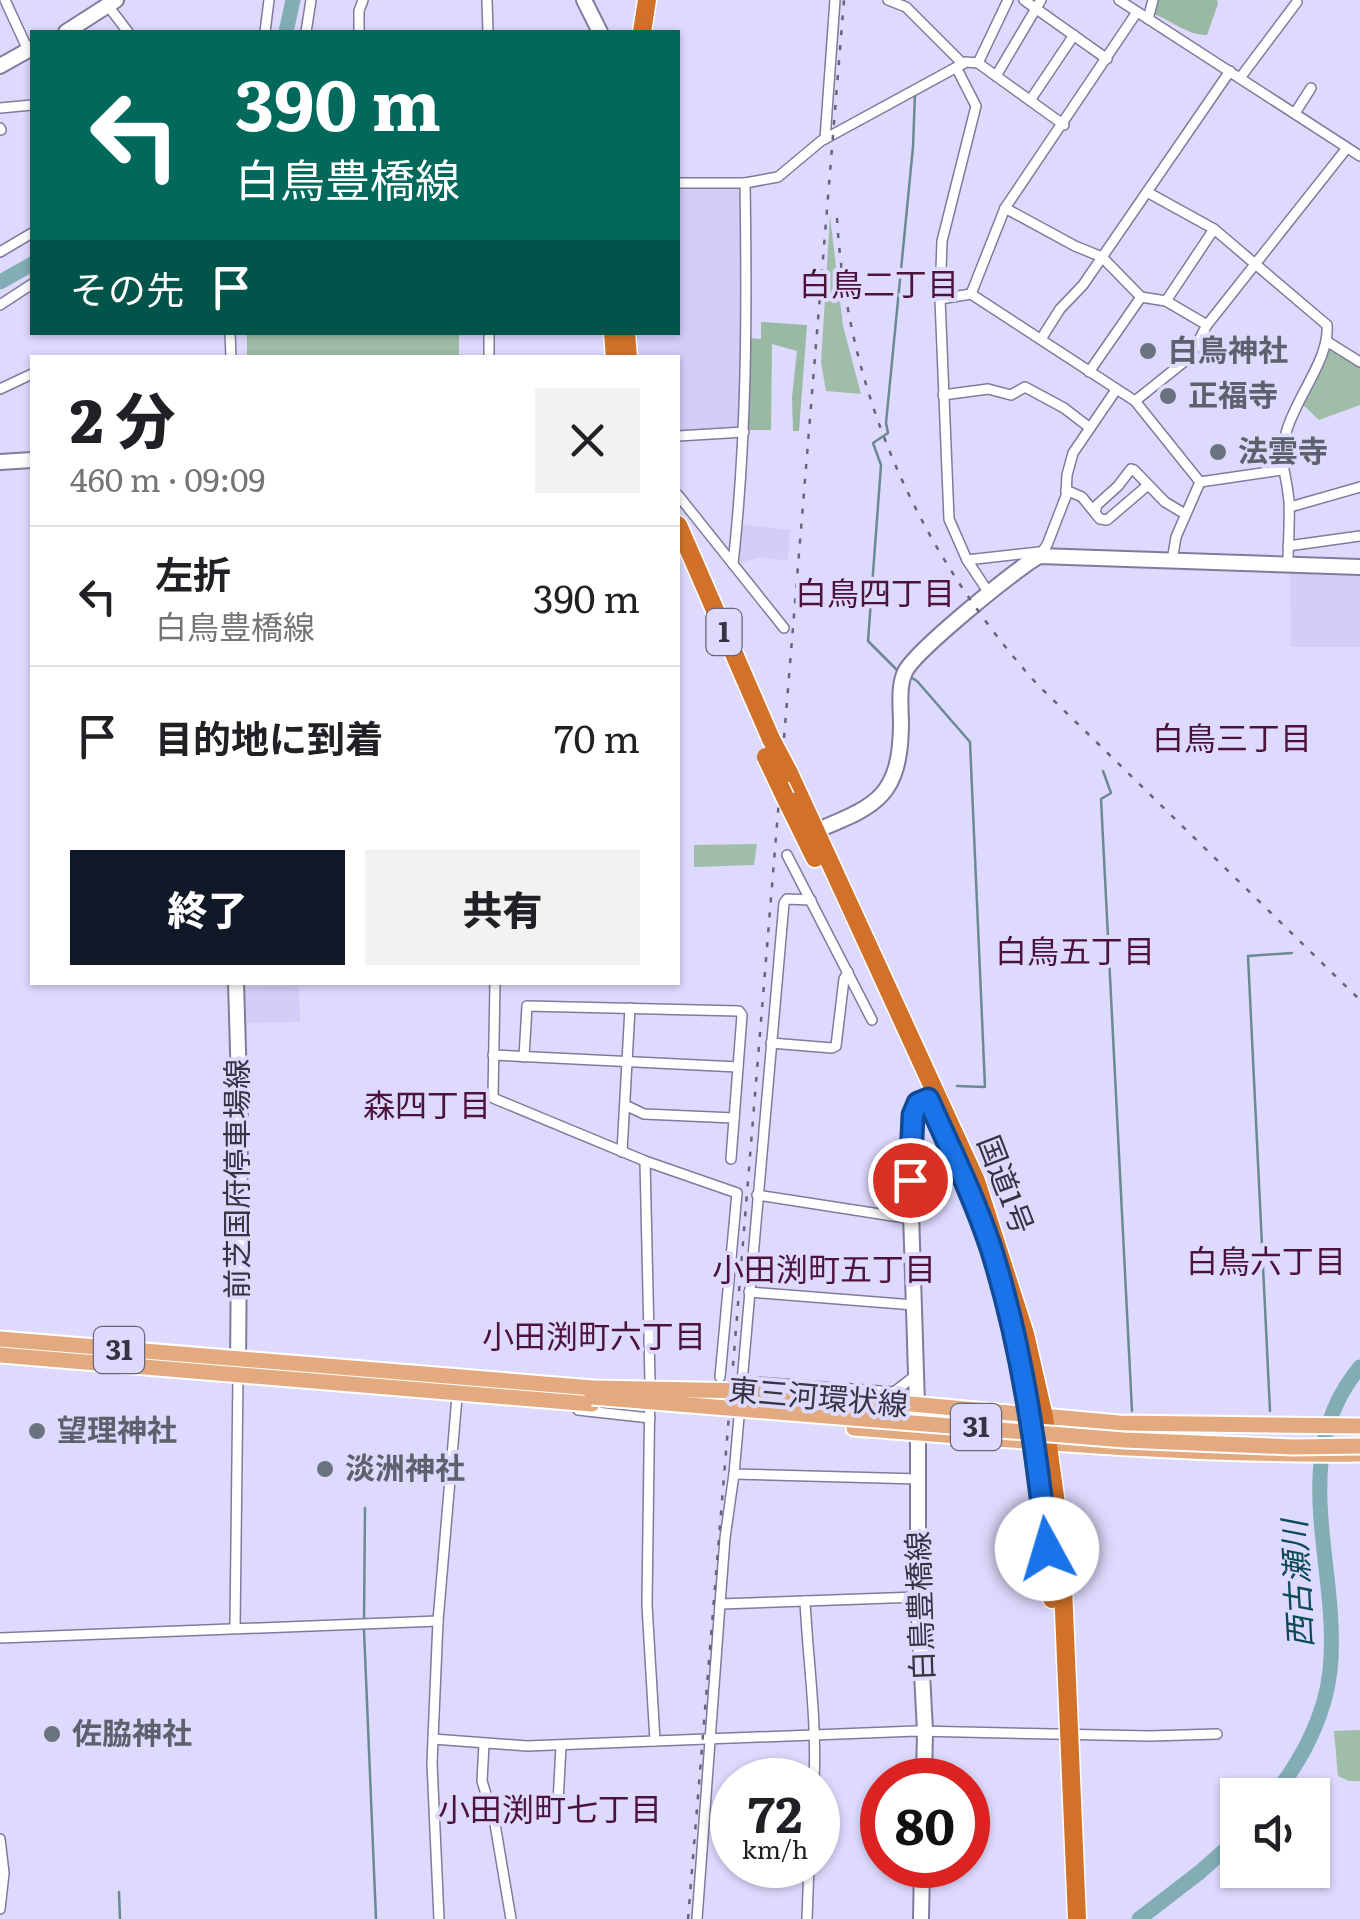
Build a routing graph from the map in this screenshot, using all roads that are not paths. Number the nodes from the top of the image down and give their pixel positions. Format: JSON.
{"nodes":[{"id":1,"x":5,"y":0,"type":"edge"},
{"id":2,"x":269,"y":0,"type":"edge"},
{"id":3,"x":312,"y":0,"type":"edge"},
{"id":4,"x":363,"y":0,"type":"edge"},
{"id":5,"x":487,"y":0,"type":"edge"},
{"id":6,"x":584,"y":0,"type":"edge"},
{"id":7,"x":647,"y":0,"type":"edge"},
{"id":8,"x":657,"y":0,"type":"edge"},
{"id":9,"x":835,"y":0,"type":"edge"},
{"id":10,"x":888,"y":0,"type":"edge"},
{"id":11,"x":1008,"y":0,"type":"edge"},
{"id":12,"x":1024,"y":0,"type":"edge"},
{"id":13,"x":1118,"y":0,"type":"edge"},
{"id":14,"x":1153,"y":0,"type":"edge"},
{"id":15,"x":1297,"y":2,"type":"edge"},
{"id":16,"x":113,"y":3,"type":"edge"},
{"id":17,"x":1039,"y":4,"type":"edge"},
{"id":18,"x":1137,"y":12,"type":"junction"},
{"id":19,"x":1148,"y":19,"type":"junction"},
{"id":20,"x":69,"y":30,"type":"edge"},
{"id":21,"x":127,"y":30,"type":"edge"},
{"id":22,"x":265,"y":30,"type":"edge"},
{"id":23,"x":306,"y":30,"type":"edge"},
{"id":24,"x":359,"y":30,"type":"edge"},
{"id":25,"x":488,"y":30,"type":"edge"},
{"id":26,"x":599,"y":30,"type":"edge"},
{"id":27,"x":642,"y":30,"type":"edge"},
{"id":28,"x":652,"y":30,"type":"edge"},
{"id":29,"x":1074,"y":36,"type":"junction"},
{"id":30,"x":30,"y":49,"type":"edge"},
{"id":31,"x":1107,"y":60,"type":"junction"},
{"id":32,"x":978,"y":63,"type":"junction"},
{"id":33,"x":0,"y":66,"type":"edge"},
{"id":34,"x":960,"y":66,"type":"junction"},
{"id":35,"x":1235,"y":74,"type":"junction"},
{"id":36,"x":996,"y":76,"type":"junction"},
{"id":37,"x":1310,"y":88,"type":"dead end"},
{"id":38,"x":1030,"y":99,"type":"junction"},
{"id":39,"x":30,"y":105,"type":"edge"},
{"id":40,"x":0,"y":108,"type":"edge"},
{"id":41,"x":1295,"y":113,"type":"junction"},
{"id":42,"x":1064,"y":126,"type":"junction"},
{"id":43,"x":825,"y":139,"type":"junction"},
{"id":44,"x":1347,"y":148,"type":"junction"},
{"id":45,"x":1360,"y":156,"type":"edge"},
{"id":46,"x":680,"y":183,"type":"edge"},
{"id":47,"x":745,"y":183,"type":"junction"},
{"id":48,"x":1147,"y":192,"type":"junction"},
{"id":49,"x":1005,"y":208,"type":"junction"},
{"id":50,"x":1214,"y":229,"type":"junction"},
{"id":51,"x":30,"y":234,"type":"edge"},
{"id":52,"x":0,"y":252,"type":"edge"},
{"id":53,"x":1102,"y":257,"type":"junction"},
{"id":54,"x":1253,"y":264,"type":"junction"},
{"id":55,"x":30,"y":285,"type":"edge"},
{"id":56,"x":972,"y":294,"type":"junction"},
{"id":57,"x":1141,"y":296,"type":"junction"},
{"id":58,"x":940,"y":299,"type":"junction"},
{"id":59,"x":1166,"y":301,"type":"junction"},
{"id":60,"x":0,"y":306,"type":"edge"},
{"id":61,"x":1207,"y":324,"type":"junction"},
{"id":62,"x":1041,"y":339,"type":"junction"},
{"id":63,"x":1328,"y":342,"type":"junction"},
{"id":64,"x":1360,"y":362,"type":"edge"},
{"id":65,"x":1089,"y":372,"type":"junction"},
{"id":66,"x":30,"y":375,"type":"edge"},
{"id":67,"x":0,"y":389,"type":"edge"},
{"id":68,"x":1116,"y":390,"type":"junction"},
{"id":69,"x":943,"y":394,"type":"junction"},
{"id":70,"x":1134,"y":401,"type":"junction"},
{"id":71,"x":1090,"y":428,"type":"junction"},
{"id":72,"x":744,"y":432,"type":"junction"},
{"id":73,"x":680,"y":436,"type":"edge"},
{"id":74,"x":30,"y":460,"type":"edge"},
{"id":75,"x":0,"y":462,"type":"edge"},
{"id":76,"x":1282,"y":470,"type":"junction"},
{"id":77,"x":1200,"y":482,"type":"junction"},
{"id":78,"x":1148,"y":485,"type":"junction"},
{"id":79,"x":1360,"y":488,"type":"edge"},
{"id":80,"x":1066,"y":490,"type":"junction"},
{"id":81,"x":680,"y":498,"type":"edge"},
{"id":82,"x":1290,"y":506,"type":"junction"},
{"id":83,"x":1095,"y":513,"type":"junction"},
{"id":84,"x":1185,"y":514,"type":"junction"},
{"id":85,"x":680,"y":529,"type":"edge"},
{"id":86,"x":1360,"y":536,"type":"edge"},
{"id":87,"x":1288,"y":546,"type":"junction"},
{"id":88,"x":1040,"y":554,"type":"junction"},
{"id":89,"x":680,"y":556,"type":"edge"},
{"id":90,"x":967,"y":560,"type":"junction"},
{"id":91,"x":1172,"y":562,"type":"junction"},
{"id":92,"x":733,"y":564,"type":"junction"},
{"id":93,"x":1288,"y":565,"type":"junction"},
{"id":94,"x":1360,"y":567,"type":"edge"},
{"id":95,"x":989,"y":592,"type":"junction"},
{"id":96,"x":784,"y":628,"type":"dead end"},
{"id":97,"x":769,"y":748,"type":"junction"},
{"id":98,"x":811,"y":833,"type":"junction"},
{"id":99,"x":787,"y":855,"type":"dead end"},
{"id":100,"x":811,"y":900,"type":"junction"},
{"id":101,"x":848,"y":972,"type":"junction"},
{"id":102,"x":236,"y":985,"type":"edge"},
{"id":103,"x":495,"y":985,"type":"edge"},
{"id":104,"x":630,"y":1008,"type":"junction"},
{"id":105,"x":872,"y":1020,"type":"dead end"},
{"id":106,"x":771,"y":1043,"type":"junction"},
{"id":107,"x":494,"y":1056,"type":"junction"},
{"id":108,"x":524,"y":1057,"type":"junction"},
{"id":109,"x":627,"y":1062,"type":"junction"},
{"id":110,"x":738,"y":1067,"type":"junction"},
{"id":111,"x":934,"y":1098,"type":"junction"},
{"id":112,"x":625,"y":1105,"type":"junction"},
{"id":113,"x":734,"y":1118,"type":"junction"},
{"id":114,"x":622,"y":1152,"type":"junction"},
{"id":115,"x":731,"y":1159,"type":"dead end"},
{"id":116,"x":645,"y":1161,"type":"junction"},
{"id":117,"x":758,"y":1196,"type":"junction"},
{"id":118,"x":912,"y":1220,"type":"junction"},
{"id":119,"x":748,"y":1292,"type":"junction"},
{"id":120,"x":914,"y":1305,"type":"junction"},
{"id":121,"x":0,"y":1339,"type":"edge"},
{"id":122,"x":0,"y":1356,"type":"edge"},
{"id":123,"x":238,"y":1368,"type":"junction"},
{"id":124,"x":916,"y":1376,"type":"junction"},
{"id":125,"x":366,"y":1377,"type":"junction"},
{"id":126,"x":720,"y":1377,"type":"dead end"},
{"id":127,"x":741,"y":1381,"type":"junction"},
{"id":128,"x":650,"y":1382,"type":"junction"},
{"id":129,"x":457,"y":1389,"type":"junction"},
{"id":130,"x":592,"y":1396,"type":"junction"},
{"id":131,"x":917,"y":1406,"type":"junction"},
{"id":132,"x":1038,"y":1416,"type":"junction"},
{"id":133,"x":650,"y":1418,"type":"junction"},
{"id":134,"x":1360,"y":1426,"type":"edge"},
{"id":135,"x":918,"y":1433,"type":"junction"},
{"id":136,"x":1042,"y":1442,"type":"junction"},
{"id":137,"x":1360,"y":1446,"type":"edge"},
{"id":138,"x":1360,"y":1454,"type":"edge"},
{"id":139,"x":734,"y":1474,"type":"junction"},
{"id":140,"x":919,"y":1479,"type":"junction"},
{"id":141,"x":918,"y":1597,"type":"junction"},
{"id":142,"x":805,"y":1600,"type":"junction"},
{"id":143,"x":720,"y":1604,"type":"junction"},
{"id":144,"x":438,"y":1621,"type":"junction"},
{"id":145,"x":235,"y":1628,"type":"junction"},
{"id":146,"x":0,"y":1638,"type":"edge"},
{"id":147,"x":925,"y":1731,"type":"junction"},
{"id":148,"x":1217,"y":1734,"type":"dead end"},
{"id":149,"x":816,"y":1735,"type":"junction"},
{"id":150,"x":1064,"y":1735,"type":"junction"},
{"id":151,"x":433,"y":1739,"type":"junction"},
{"id":152,"x":712,"y":1739,"type":"junction"},
{"id":153,"x":654,"y":1741,"type":"junction"},
{"id":154,"x":484,"y":1744,"type":"junction"},
{"id":155,"x":561,"y":1746,"type":"junction"},
{"id":156,"x":815,"y":1758,"type":"edge"},
{"id":157,"x":924,"y":1758,"type":"edge"},
{"id":158,"x":557,"y":1821,"type":"dead end"},
{"id":159,"x":0,"y":1839,"type":"edge"},
{"id":160,"x":808,"y":1888,"type":"edge"},
{"id":161,"x":922,"y":1888,"type":"edge"},
{"id":162,"x":2,"y":1892,"type":"edge"},
{"id":163,"x":0,"y":1909,"type":"edge"},
{"id":164,"x":439,"y":1919,"type":"edge"},
{"id":165,"x":511,"y":1919,"type":"edge"},
{"id":166,"x":698,"y":1919,"type":"edge"},
{"id":167,"x":807,"y":1919,"type":"edge"},
{"id":168,"x":921,"y":1919,"type":"edge"},
{"id":169,"x":1067,"y":1919,"type":"edge"},
{"id":170,"x":1078,"y":1919,"type":"edge"}],
"edges":[{"from":1,"to":30,"type":"street"},
{"from":2,"to":22,"type":"street"},
{"from":3,"to":23,"type":"street"},
{"from":4,"to":24,"type":"street"},
{"from":5,"to":25,"type":"street"},
{"from":6,"to":26,"type":"main road"},
{"from":7,"to":27,"type":"highway"},
{"from":8,"to":28,"type":"highway"},
{"from":9,"to":43,"type":"street"},
{"from":10,"to":34,"type":"street"},
{"from":11,"to":32,"type":"street"},
{"from":12,"to":17,"type":"street"},
{"from":13,"to":18,"type":"street"},
{"from":14,"to":19,"type":"street"},
{"from":15,"to":35,"type":"street"},
{"from":16,"to":20,"type":"main road"},
{"from":16,"to":21,"type":"street"},
{"from":17,"to":29,"type":"street"},
{"from":17,"to":36,"type":"street"},
{"from":18,"to":19,"type":"street"},
{"from":18,"to":31,"type":"street"},
{"from":19,"to":35,"type":"street"},
{"from":29,"to":31,"type":"street"},
{"from":29,"to":38,"type":"street"},
{"from":30,"to":33,"type":"main road"},
{"from":31,"to":42,"type":"street"},
{"from":32,"to":34,"type":"street"},
{"from":32,"to":36,"type":"street"},
{"from":34,"to":43,"type":"street"},
{"from":34,"to":58,"type":"street"},
{"from":35,"to":41,"type":"street"},
{"from":35,"to":48,"type":"street"},
{"from":36,"to":38,"type":"street"},
{"from":37,"to":41,"type":"street"},
{"from":38,"to":42,"type":"street"},
{"from":39,"to":40,"type":"street"},
{"from":41,"to":44,"type":"street"},
{"from":42,"to":49,"type":"street"},
{"from":43,"to":47,"type":"street"},
{"from":44,"to":45,"type":"street"},
{"from":44,"to":54,"type":"street"},
{"from":46,"to":47,"type":"street"},
{"from":47,"to":72,"type":"street"},
{"from":48,"to":50,"type":"street"},
{"from":48,"to":53,"type":"street"},
{"from":49,"to":53,"type":"street"},
{"from":49,"to":56,"type":"street"},
{"from":50,"to":54,"type":"street"},
{"from":50,"to":59,"type":"street"},
{"from":51,"to":52,"type":"street"},
{"from":53,"to":57,"type":"street"},
{"from":53,"to":62,"type":"street"},
{"from":54,"to":61,"type":"street"},
{"from":54,"to":63,"type":"street"},
{"from":55,"to":60,"type":"street"},
{"from":56,"to":58,"type":"street"},
{"from":56,"to":62,"type":"street"},
{"from":57,"to":59,"type":"street"},
{"from":57,"to":65,"type":"street"},
{"from":58,"to":69,"type":"street"},
{"from":59,"to":61,"type":"street"},
{"from":61,"to":70,"type":"street"},
{"from":62,"to":65,"type":"street"},
{"from":63,"to":64,"type":"street"},
{"from":63,"to":76,"type":"street"},
{"from":65,"to":68,"type":"street"},
{"from":66,"to":67,"type":"street"},
{"from":68,"to":70,"type":"street"},
{"from":68,"to":71,"type":"street"},
{"from":69,"to":71,"type":"street"},
{"from":69,"to":90,"type":"street"},
{"from":70,"to":77,"type":"street"},
{"from":71,"to":80,"type":"street"},
{"from":72,"to":73,"type":"street"},
{"from":72,"to":92,"type":"street"},
{"from":74,"to":75,"type":"main road"},
{"from":76,"to":77,"type":"street"},
{"from":76,"to":82,"type":"street"},
{"from":77,"to":84,"type":"street"},
{"from":78,"to":83,"type":"street"},
{"from":78,"to":83,"type":"street"},
{"from":78,"to":84,"type":"street"},
{"from":79,"to":82,"type":"street"},
{"from":80,"to":83,"type":"street"},
{"from":80,"to":88,"type":"street"},
{"from":81,"to":92,"type":"street"},
{"from":82,"to":87,"type":"street"},
{"from":84,"to":91,"type":"street"},
{"from":85,"to":97,"type":"highway","name":"国道1号","number":"1"},
{"from":86,"to":87,"type":"street"},
{"from":87,"to":93,"type":"street"},
{"from":88,"to":90,"type":"street"},
{"from":88,"to":91,"type":"main road"},
{"from":88,"to":95,"type":"main road"},
{"from":89,"to":97,"type":"highway","name":"国道1号","number":"1"},
{"from":90,"to":95,"type":"street"},
{"from":91,"to":93,"type":"main road"},
{"from":92,"to":96,"type":"street"},
{"from":93,"to":94,"type":"main road"},
{"from":95,"to":98,"type":"main road"},
{"from":97,"to":98,"type":"highway","name":"国道1号","number":"1","bridge":true},
{"from":97,"to":98,"type":"highway","name":"国道1号","number":"1","bridge":true},
{"from":98,"to":111,"type":"highway","name":"国道1号","number":"1"},
{"from":99,"to":100,"type":"street"},
{"from":100,"to":101,"type":"street"},
{"from":100,"to":106,"type":"street"},
{"from":101,"to":105,"type":"street"},
{"from":101,"to":106,"type":"street"},
{"from":102,"to":123,"type":"main road","name":"前芝国府停車場線"},
{"from":103,"to":107,"type":"street"},
{"from":104,"to":108,"type":"street"},
{"from":104,"to":109,"type":"street"},
{"from":104,"to":110,"type":"street"},
{"from":106,"to":117,"type":"street"},
{"from":107,"to":108,"type":"street"},
{"from":107,"to":114,"type":"street"},
{"from":108,"to":109,"type":"street"},
{"from":109,"to":110,"type":"street"},
{"from":109,"to":112,"type":"street"},
{"from":110,"to":113,"type":"street"},
{"from":111,"to":118,"type":"main road"},
{"from":111,"to":132,"type":"highway","name":"国道1号","number":"1"},
{"from":112,"to":113,"type":"street"},
{"from":112,"to":114,"type":"street"},
{"from":113,"to":115,"type":"street"},
{"from":114,"to":116,"type":"street"},
{"from":116,"to":126,"type":"street"},
{"from":116,"to":128,"type":"street"},
{"from":117,"to":118,"type":"street"},
{"from":117,"to":119,"type":"street"},
{"from":118,"to":120,"type":"main road"},
{"from":119,"to":120,"type":"street"},
{"from":119,"to":127,"type":"street"},
{"from":120,"to":124,"type":"main road"},
{"from":121,"to":123,"type":"main road","name":"東三河環状線","number":"31"},
{"from":122,"to":123,"type":"main road","name":"東三河環状線","number":"31"},
{"from":123,"to":125,"type":"main road","name":"東三河環状線","number":"31"},
{"from":123,"to":145,"type":"street"},
{"from":124,"to":127,"type":"street"},
{"from":124,"to":131,"type":"main road"},
{"from":125,"to":128,"type":"street"},
{"from":125,"to":129,"type":"main road","name":"東三河環状線","number":"31"},
{"from":127,"to":139,"type":"street"},
{"from":128,"to":133,"type":"street"},
{"from":129,"to":130,"type":"main road","name":"東三河環状線","number":"31"},
{"from":129,"to":130,"type":"main road","name":"東三河環状線","number":"31"},
{"from":129,"to":133,"type":"street"},
{"from":129,"to":144,"type":"street"},
{"from":130,"to":131,"type":"main road","name":"東三河環状線","number":"31","bridge":true},
{"from":130,"to":135,"type":"main road","name":"東三河環状線","number":"31"},
{"from":130,"to":137,"type":"main road","name":"東三河環状線","number":"31","bridge":true},
{"from":131,"to":132,"type":"main road","name":"東三河環状線","number":"31"},
{"from":132,"to":134,"type":"main road","name":"東三河環状線","number":"31"},
{"from":132,"to":136,"type":"highway","name":"国道1号","number":"1"},
{"from":133,"to":153,"type":"street"},
{"from":135,"to":136,"type":"main road","name":"東三河環状線","number":"31"},
{"from":135,"to":140,"type":"main road","name":"白鳥豊橋線"},
{"from":136,"to":138,"type":"main road","name":"東三河環状線","number":"31"},
{"from":136,"to":150,"type":"highway","name":"国道1号","number":"1"},
{"from":139,"to":140,"type":"street"},
{"from":139,"to":143,"type":"street"},
{"from":140,"to":141,"type":"main road","name":"白鳥豊橋線"},
{"from":141,"to":142,"type":"street"},
{"from":141,"to":147,"type":"main road","name":"白鳥豊橋線"},
{"from":142,"to":143,"type":"street"},
{"from":142,"to":149,"type":"street"},
{"from":143,"to":152,"type":"street"},
{"from":144,"to":145,"type":"street"},
{"from":144,"to":151,"type":"street"},
{"from":145,"to":146,"type":"street"},
{"from":147,"to":149,"type":"street"},
{"from":147,"to":150,"type":"street"},
{"from":147,"to":157,"type":"main road","name":"白鳥豊橋線"},
{"from":148,"to":150,"type":"street"},
{"from":149,"to":152,"type":"street"},
{"from":149,"to":156,"type":"street"},
{"from":150,"to":169,"type":"highway","name":"国道1号","number":"1"},
{"from":150,"to":170,"type":"highway","name":"国道1号","number":"1"},
{"from":151,"to":154,"type":"street"},
{"from":151,"to":164,"type":"street"},
{"from":152,"to":153,"type":"street"},
{"from":152,"to":166,"type":"street"},
{"from":153,"to":155,"type":"street"},
{"from":154,"to":155,"type":"street"},
{"from":154,"to":165,"type":"street"},
{"from":155,"to":158,"type":"street"},
{"from":159,"to":162,"type":"street"},
{"from":160,"to":167,"type":"street"},
{"from":161,"to":168,"type":"main road"},
{"from":162,"to":163,"type":"street"}]}
